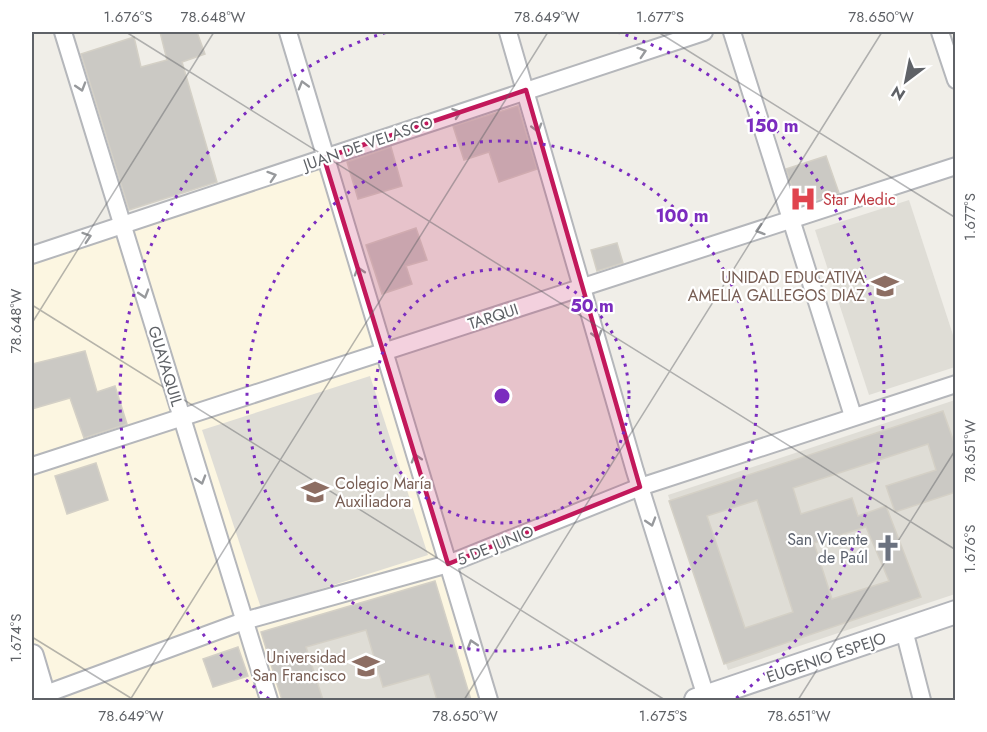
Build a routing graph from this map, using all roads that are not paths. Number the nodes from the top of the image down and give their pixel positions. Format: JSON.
{"nodes":[{"id":1,"x":63,"y":32,"type":"edge"},
{"id":2,"x":288,"y":32,"type":"edge"},
{"id":3,"x":508,"y":32,"type":"edge"},
{"id":4,"x":704,"y":32,"type":"edge"},
{"id":5,"x":732,"y":32,"type":"edge"},
{"id":6,"x":940,"y":32,"type":"edge"},
{"id":7,"x":956,"y":80,"type":"edge"},
{"id":8,"x":526,"y":90,"type":"junction"},
{"id":9,"x":324,"y":158,"type":"junction"},
{"id":10,"x":956,"y":166,"type":"edge"},
{"id":11,"x":791,"y":220,"type":"junction"},
{"id":12,"x":123,"y":225,"type":"junction"},
{"id":13,"x":32,"y":255,"type":"edge"},
{"id":14,"x":584,"y":286,"type":"junction"},
{"id":15,"x":384,"y":351,"type":"junction"},
{"id":16,"x":956,"y":384,"type":"edge"},
{"id":17,"x":853,"y":416,"type":"junction"},
{"id":18,"x":182,"y":417,"type":"junction"},
{"id":19,"x":32,"y":466,"type":"edge"},
{"id":20,"x":640,"y":487,"type":"junction"},
{"id":21,"x":448,"y":564,"type":"junction"},
{"id":22,"x":956,"y":612,"type":"edge"},
{"id":23,"x":244,"y":621,"type":"junction"},
{"id":24,"x":904,"y":630,"type":"junction"},
{"id":25,"x":32,"y":656,"type":"edge"},
{"id":26,"x":40,"y":698,"type":"edge"},
{"id":27,"x":703,"y":699,"type":"edge"},
{"id":28,"x":269,"y":700,"type":"edge"},
{"id":29,"x":489,"y":700,"type":"edge"},
{"id":30,"x":922,"y":700,"type":"edge"}],
"edges":[{"from":1,"to":12,"type":"street","name":"GUAYAQUIL","one_way":true},
{"from":9,"to":2,"type":"street","one_way":true},
{"from":3,"to":8,"type":"street"},
{"from":8,"to":4,"type":"street","name":"JUAN DE VELASCO","one_way":true},
{"from":5,"to":11,"type":"street"},
{"from":6,"to":7,"type":"street"},
{"from":9,"to":8,"type":"street","name":"JUAN DE VELASCO","one_way":true},
{"from":8,"to":14,"type":"street","one_way":true},
{"from":12,"to":9,"type":"street","name":"JUAN DE VELASCO","one_way":true},
{"from":15,"to":9,"type":"street","one_way":true},
{"from":10,"to":11,"type":"street","name":"TARQUI"},
{"from":11,"to":14,"type":"street","name":"TARQUI","one_way":true},
{"from":11,"to":17,"type":"street"},
{"from":13,"to":12,"type":"street","name":"JUAN DE VELASCO","one_way":true},
{"from":12,"to":18,"type":"street","name":"GUAYAQUIL","one_way":true},
{"from":14,"to":15,"type":"street","name":"TARQUI"},
{"from":14,"to":20,"type":"street","one_way":true},
{"from":15,"to":18,"type":"street","name":"TARQUI"},
{"from":21,"to":15,"type":"street","one_way":true},
{"from":16,"to":17,"type":"street","name":"5 DE JUNIO"},
{"from":17,"to":20,"type":"street","name":"5 DE JUNIO"},
{"from":18,"to":19,"type":"street","name":"TARQUI"},
{"from":18,"to":23,"type":"street","name":"GUAYAQUIL","one_way":true},
{"from":20,"to":21,"type":"street","name":"5 DE JUNIO"},
{"from":20,"to":27,"type":"street","one_way":true},
{"from":21,"to":23,"type":"street","name":"5 DE JUNIO"},
{"from":29,"to":21,"type":"street","one_way":true},
{"from":22,"to":24,"type":"street","name":"EUGENIO ESPEJO"},
{"from":23,"to":26,"type":"street","name":"5 DE JUNIO"},
{"from":23,"to":28,"type":"street","name":"GUAYAQUIL"},
{"from":24,"to":27,"type":"street","name":"EUGENIO ESPEJO"},
{"from":24,"to":30,"type":"street"},
{"from":25,"to":26,"type":"street"}]}
